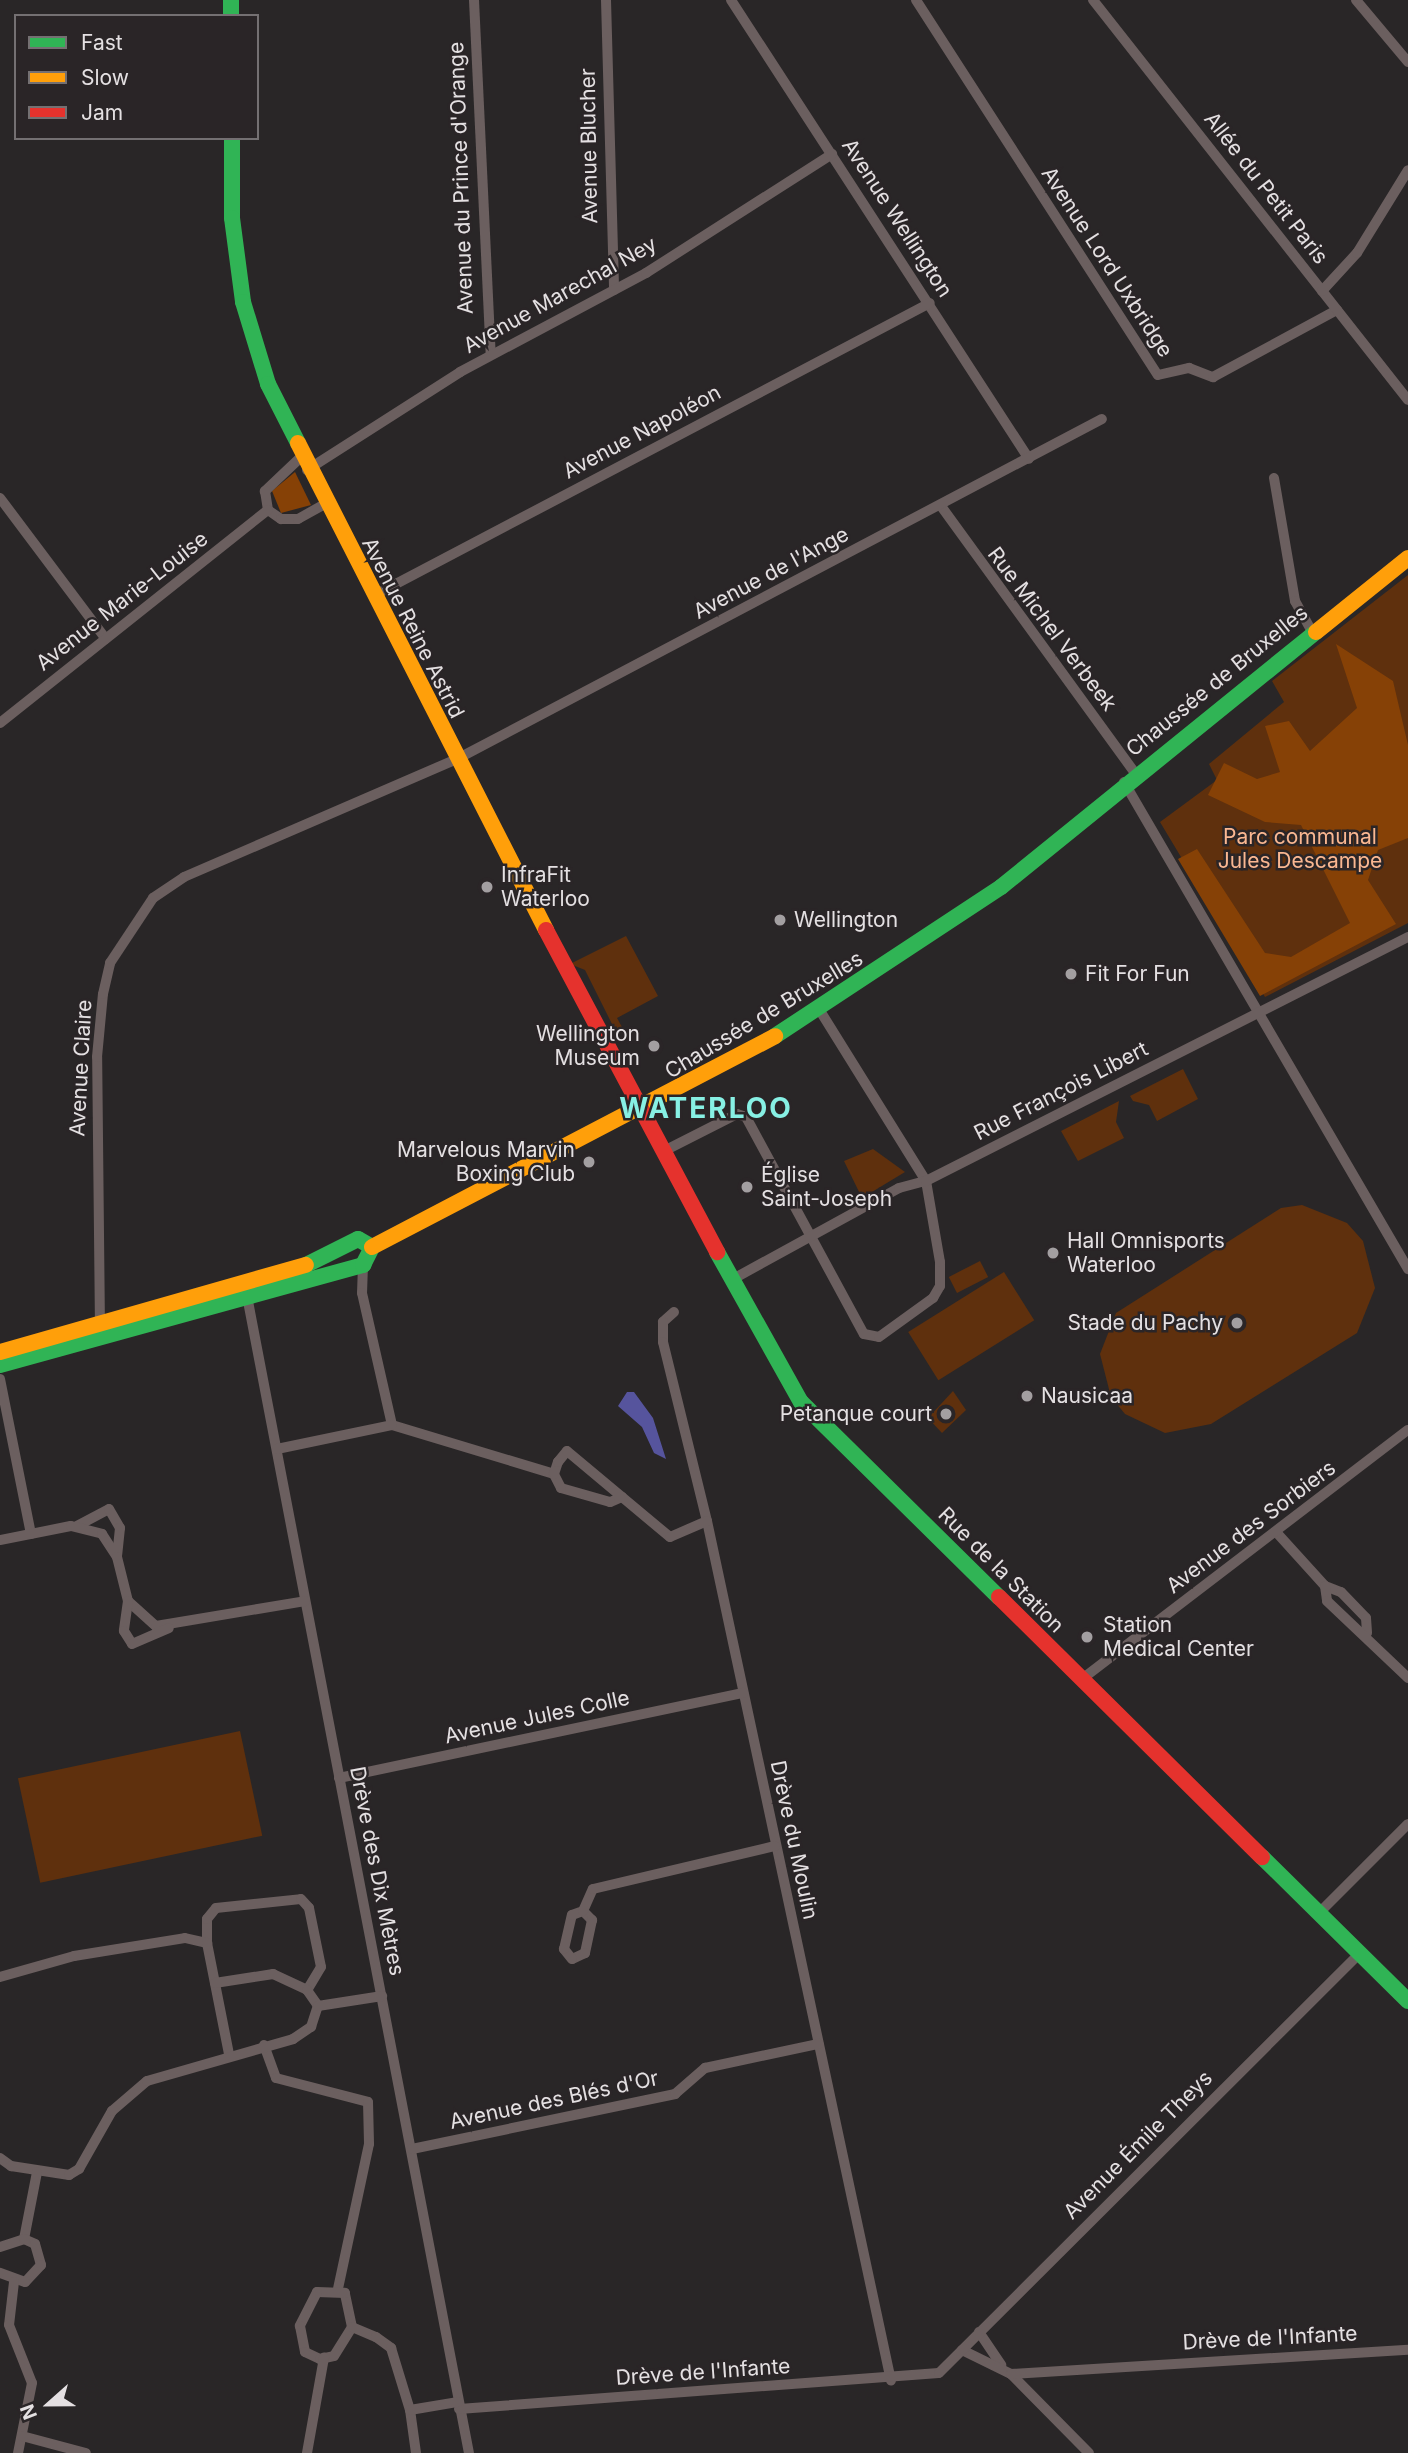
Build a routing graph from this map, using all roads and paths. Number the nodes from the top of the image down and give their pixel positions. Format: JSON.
{"nodes":[{"id":1,"x":474,"y":0,"type":"edge"},
{"id":2,"x":606,"y":0,"type":"edge"},
{"id":3,"x":731,"y":0,"type":"edge"},
{"id":4,"x":916,"y":0,"type":"edge"},
{"id":5,"x":1093,"y":0,"type":"edge"},
{"id":6,"x":1356,"y":0,"type":"edge"},
{"id":7,"x":1408,"y":62,"type":"edge"},
{"id":8,"x":232,"y":140,"type":"edge"},
{"id":9,"x":832,"y":154,"type":"junction"},
{"id":10,"x":1408,"y":170,"type":"edge"},
{"id":11,"x":614,"y":290,"type":"junction"},
{"id":12,"x":1322,"y":290,"type":"junction"},
{"id":13,"x":930,"y":303,"type":"junction"},
{"id":14,"x":1337,"y":310,"type":"junction"},
{"id":15,"x":491,"y":354,"type":"junction"},
{"id":16,"x":1408,"y":400,"type":"edge"},
{"id":17,"x":1102,"y":419,"type":"dead end"},
{"id":18,"x":1029,"y":458,"type":"junction"},
{"id":19,"x":304,"y":464,"type":"junction"},
{"id":20,"x":1274,"y":478,"type":"dead end"},
{"id":21,"x":0,"y":498,"type":"edge"},
{"id":22,"x":325,"y":504,"type":"junction"},
{"id":23,"x":940,"y":506,"type":"junction"},
{"id":24,"x":268,"y":510,"type":"junction"},
{"id":25,"x":1408,"y":558,"type":"edge"},
{"id":26,"x":373,"y":596,"type":"junction"},
{"id":27,"x":1312,"y":632,"type":"junction"},
{"id":28,"x":106,"y":639,"type":"junction"},
{"id":29,"x":0,"y":723,"type":"edge"},
{"id":30,"x":457,"y":759,"type":"junction"},
{"id":31,"x":1129,"y":777,"type":"junction"},
{"id":32,"x":1408,"y":937,"type":"edge"},
{"id":33,"x":820,"y":1011,"type":"junction"},
{"id":34,"x":1259,"y":1012,"type":"junction"},
{"id":35,"x":639,"y":1112,"type":"junction"},
{"id":36,"x":662,"y":1152,"type":"junction"},
{"id":37,"x":926,"y":1181,"type":"junction"},
{"id":38,"x":809,"y":1237,"type":"junction"},
{"id":39,"x":348,"y":1247,"type":"junction"},
{"id":40,"x":372,"y":1247,"type":"junction"},
{"id":41,"x":358,"y":1264,"type":"junction"},
{"id":42,"x":1408,"y":1269,"type":"edge"},
{"id":43,"x":286,"y":1271,"type":"junction"},
{"id":44,"x":733,"y":1279,"type":"junction"},
{"id":45,"x":226,"y":1287,"type":"junction"},
{"id":46,"x":247,"y":1296,"type":"junction"},
{"id":47,"x":674,"y":1312,"type":"dead end"},
{"id":48,"x":100,"y":1330,"type":"junction"},
{"id":49,"x":0,"y":1352,"type":"edge"},
{"id":50,"x":0,"y":1365,"type":"edge"},
{"id":51,"x":0,"y":1378,"type":"edge"},
{"id":52,"x":392,"y":1425,"type":"junction"},
{"id":53,"x":1408,"y":1430,"type":"edge"},
{"id":54,"x":277,"y":1449,"type":"junction"},
{"id":55,"x":554,"y":1474,"type":"junction"},
{"id":56,"x":622,"y":1497,"type":"junction"},
{"id":57,"x":707,"y":1521,"type":"junction"},
{"id":58,"x":77,"y":1526,"type":"junction"},
{"id":59,"x":1276,"y":1533,"type":"junction"},
{"id":60,"x":31,"y":1534,"type":"junction"},
{"id":61,"x":0,"y":1540,"type":"edge"},
{"id":62,"x":117,"y":1557,"type":"junction"},
{"id":63,"x":1325,"y":1586,"type":"junction"},
{"id":64,"x":128,"y":1601,"type":"junction"},
{"id":65,"x":305,"y":1601,"type":"junction"},
{"id":66,"x":169,"y":1628,"type":"junction"},
{"id":67,"x":1367,"y":1633,"type":"junction"},
{"id":68,"x":1408,"y":1678,"type":"edge"},
{"id":69,"x":1082,"y":1679,"type":"junction"},
{"id":70,"x":743,"y":1693,"type":"junction"},
{"id":71,"x":339,"y":1778,"type":"junction"},
{"id":72,"x":1408,"y":1824,"type":"edge"},
{"id":73,"x":775,"y":1846,"type":"junction"},
{"id":74,"x":583,"y":1911,"type":"dead end"},
{"id":75,"x":1320,"y":1913,"type":"junction"},
{"id":76,"x":207,"y":1943,"type":"junction"},
{"id":77,"x":1360,"y":1953,"type":"junction"},
{"id":78,"x":0,"y":1977,"type":"edge"},
{"id":79,"x":215,"y":1983,"type":"junction"},
{"id":80,"x":307,"y":1990,"type":"junction"},
{"id":81,"x":382,"y":1996,"type":"junction"},
{"id":82,"x":1408,"y":2001,"type":"edge"},
{"id":83,"x":317,"y":2006,"type":"junction"},
{"id":84,"x":264,"y":2045,"type":"junction"},
{"id":85,"x":818,"y":2045,"type":"junction"},
{"id":86,"x":229,"y":2054,"type":"junction"},
{"id":87,"x":412,"y":2149,"type":"junction"},
{"id":88,"x":0,"y":2158,"type":"edge"},
{"id":89,"x":37,"y":2172,"type":"junction"},
{"id":90,"x":24,"y":2239,"type":"junction"},
{"id":91,"x":0,"y":2247,"type":"edge"},
{"id":92,"x":0,"y":2273,"type":"edge"},
{"id":93,"x":14,"y":2282,"type":"junction"},
{"id":94,"x":338,"y":2288,"type":"junction"},
{"id":95,"x":352,"y":2327,"type":"junction"},
{"id":96,"x":979,"y":2332,"type":"junction"},
{"id":97,"x":962,"y":2350,"type":"junction"},
{"id":98,"x":1408,"y":2350,"type":"edge"},
{"id":99,"x":324,"y":2358,"type":"junction"},
{"id":100,"x":946,"y":2367,"type":"joint"},
{"id":101,"x":1010,"y":2372,"type":"junction"},
{"id":102,"x":891,"y":2381,"type":"junction"},
{"id":103,"x":459,"y":2405,"type":"junction"},
{"id":104,"x":410,"y":2410,"type":"junction"},
{"id":105,"x":22,"y":2436,"type":"junction"},
{"id":106,"x":18,"y":2453,"type":"edge"},
{"id":107,"x":86,"y":2453,"type":"edge"},
{"id":108,"x":307,"y":2453,"type":"edge"},
{"id":109,"x":416,"y":2453,"type":"edge"},
{"id":110,"x":469,"y":2453,"type":"edge"},
{"id":111,"x":1089,"y":2453,"type":"edge"}],
"edges":[{"from":1,"to":15,"type":"street","name":"Avenue du Prince d'Orange"},
{"from":2,"to":11,"type":"street","name":"Avenue Blucher"},
{"from":3,"to":9,"type":"street","name":"Avenue Wellington"},
{"from":4,"to":14,"type":"street","name":"Avenue Lord Uxbridge"},
{"from":5,"to":12,"type":"street","name":"Allée du Petit Paris"},
{"from":6,"to":7,"type":"street"},
{"from":8,"to":19,"type":"street","name":"Avenue Reine Astrid"},
{"from":9,"to":11,"type":"street","name":"Avenue Marechal Ney"},
{"from":9,"to":13,"type":"street","name":"Avenue Wellington"},
{"from":10,"to":12,"type":"street"},
{"from":11,"to":15,"type":"street","name":"Avenue Marechal Ney"},
{"from":12,"to":14,"type":"street","name":"Allée du Petit Paris"},
{"from":13,"to":18,"type":"street","name":"Avenue Wellington"},
{"from":13,"to":26,"type":"street","name":"Avenue Napoléon"},
{"from":14,"to":16,"type":"street","name":"Allée du Petit Paris"},
{"from":15,"to":19,"type":"street","name":"Avenue Marechal Ney"},
{"from":17,"to":18,"type":"street","name":"Avenue de l'Ange"},
{"from":18,"to":23,"type":"street","name":"Avenue de l'Ange"},
{"from":19,"to":22,"type":"street","name":"Avenue Reine Astrid"},
{"from":19,"to":24,"type":"street"},
{"from":20,"to":27,"type":"street"},
{"from":21,"to":28,"type":"street"},
{"from":22,"to":24,"type":"street"},
{"from":22,"to":26,"type":"street","name":"Avenue Reine Astrid"},
{"from":23,"to":30,"type":"street","name":"Avenue de l'Ange"},
{"from":23,"to":31,"type":"street","name":"Rue Michel Verbeek"},
{"from":24,"to":28,"type":"street","name":"Avenue Marie-Louise"},
{"from":25,"to":27,"type":"street","name":"Chaussée de Bruxelles"},
{"from":26,"to":30,"type":"street","name":"Avenue Reine Astrid"},
{"from":27,"to":31,"type":"street","name":"Chaussée de Bruxelles"},
{"from":28,"to":29,"type":"street","name":"Avenue Marie-Louise"},
{"from":30,"to":35,"type":"street","name":"Avenue Reine Astrid"},
{"from":30,"to":48,"type":"street","name":"Avenue Claire"},
{"from":31,"to":33,"type":"street","name":"Chaussée de Bruxelles"},
{"from":31,"to":34,"type":"street","name":"Rue Michel Verbeek"},
{"from":32,"to":34,"type":"street","name":"Rue François Libert"},
{"from":33,"to":35,"type":"street","name":"Chaussée de Bruxelles"},
{"from":33,"to":37,"type":"street"},
{"from":34,"to":37,"type":"street","name":"Rue François Libert"},
{"from":34,"to":42,"type":"street","name":"Rue Michel Verbeek"},
{"from":35,"to":36,"type":"street","name":"Rue de la Station"},
{"from":35,"to":40,"type":"street","name":"Chaussée de Bruxelles"},
{"from":36,"to":38,"type":"street"},
{"from":36,"to":44,"type":"street","name":"Rue de la Station"},
{"from":37,"to":38,"type":"street","name":"Rue François Libert"},
{"from":37,"to":38,"type":"street"},
{"from":38,"to":44,"type":"street","name":"Rue François Libert"},
{"from":39,"to":40,"type":"street","name":"Chaussée de Bruxelles"},
{"from":39,"to":41,"type":"street"},
{"from":39,"to":43,"type":"street","name":"Chaussée de Bruxelles"},
{"from":40,"to":41,"type":"street"},
{"from":41,"to":46,"type":"street","name":"Chaussée de Bruxelles"},
{"from":41,"to":52,"type":"street"},
{"from":43,"to":45,"type":"street","name":"Chaussée de Bruxelles"},
{"from":43,"to":46,"type":"street","name":"Chaussée de Bruxelles"},
{"from":44,"to":69,"type":"street","name":"Rue de la Station"},
{"from":45,"to":46,"type":"street"},
{"from":45,"to":48,"type":"street","name":"Chaussée de Bruxelles"},
{"from":46,"to":48,"type":"street","name":"Chaussée de Bruxelles"},
{"from":46,"to":54,"type":"street","name":"Drève des Dix Mètres"},
{"from":47,"to":57,"type":"street","name":"Drève du Moulin"},
{"from":48,"to":49,"type":"street","name":"Chaussée de Bruxelles"},
{"from":48,"to":50,"type":"street","name":"Chaussée de Bruxelles"},
{"from":51,"to":60,"type":"street"},
{"from":52,"to":54,"type":"street"},
{"from":52,"to":55,"type":"street"},
{"from":53,"to":59,"type":"street","name":"Avenue des Sorbiers"},
{"from":54,"to":65,"type":"street","name":"Drève des Dix Mètres"},
{"from":55,"to":56,"type":"street"},
{"from":55,"to":56,"type":"street"},
{"from":56,"to":57,"type":"street"},
{"from":57,"to":70,"type":"street","name":"Drève du Moulin"},
{"from":58,"to":60,"type":"street"},
{"from":58,"to":62,"type":"street"},
{"from":58,"to":62,"type":"street"},
{"from":59,"to":63,"type":"street"},
{"from":59,"to":69,"type":"street","name":"Avenue des Sorbiers"},
{"from":60,"to":61,"type":"street"},
{"from":62,"to":64,"type":"street"},
{"from":63,"to":67,"type":"street"},
{"from":63,"to":67,"type":"street"},
{"from":64,"to":66,"type":"street"},
{"from":64,"to":66,"type":"street"},
{"from":65,"to":66,"type":"street"},
{"from":65,"to":71,"type":"street","name":"Drève des Dix Mètres"},
{"from":67,"to":68,"type":"street"},
{"from":69,"to":75,"type":"street","name":"Rue de la Station"},
{"from":70,"to":71,"type":"street","name":"Avenue Jules Colle"},
{"from":70,"to":73,"type":"street","name":"Drève du Moulin"},
{"from":71,"to":81,"type":"street","name":"Drève des Dix Mètres"},
{"from":72,"to":75,"type":"street"},
{"from":73,"to":74,"type":"street"},
{"from":73,"to":85,"type":"street","name":"Drève du Moulin"},
{"from":75,"to":77,"type":"street","name":"Rue de la Station"},
{"from":76,"to":78,"type":"street"},
{"from":76,"to":79,"type":"street"},
{"from":76,"to":80,"type":"street"},
{"from":77,"to":82,"type":"street","name":"Rue de la Station"},
{"from":77,"to":96,"type":"street","name":"Avenue Émile Theys"},
{"from":79,"to":80,"type":"street"},
{"from":79,"to":86,"type":"street"},
{"from":80,"to":83,"type":"street"},
{"from":81,"to":83,"type":"street"},
{"from":81,"to":87,"type":"street","name":"Drève des Dix Mètres"},
{"from":83,"to":84,"type":"street"},
{"from":84,"to":86,"type":"street"},
{"from":84,"to":94,"type":"street"},
{"from":85,"to":87,"type":"street","name":"Avenue des Blés d'Or"},
{"from":85,"to":102,"type":"street","name":"Drève du Moulin"},
{"from":86,"to":89,"type":"street"},
{"from":87,"to":103,"type":"street","name":"Drève des Dix Mètres"},
{"from":88,"to":89,"type":"street"},
{"from":89,"to":90,"type":"street"},
{"from":90,"to":91,"type":"street"},
{"from":90,"to":93,"type":"street"},
{"from":92,"to":93,"type":"street"},
{"from":93,"to":105,"type":"street"},
{"from":94,"to":95,"type":"street"},
{"from":94,"to":99,"type":"street"},
{"from":95,"to":99,"type":"street"},
{"from":95,"to":104,"type":"street"},
{"from":96,"to":97,"type":"street","name":"Avenue Émile Theys"},
{"from":96,"to":101,"type":"street"},
{"from":97,"to":100,"type":"street","name":"Avenue Émile Theys"},
{"from":97,"to":101,"type":"street","name":"Drève de l'Infante"},
{"from":98,"to":101,"type":"street","name":"Drève de l'Infante"},
{"from":99,"to":108,"type":"street"},
{"from":100,"to":102,"type":"street","name":"Drève de l'Infante"},
{"from":101,"to":111,"type":"street"},
{"from":102,"to":103,"type":"street","name":"Drève de l'Infante"},
{"from":103,"to":104,"type":"street","name":"Drève de l'Infante"},
{"from":103,"to":110,"type":"street","name":"Drève des Dix Mètres"},
{"from":104,"to":109,"type":"street"},
{"from":105,"to":106,"type":"street"},
{"from":105,"to":107,"type":"street"}]}
